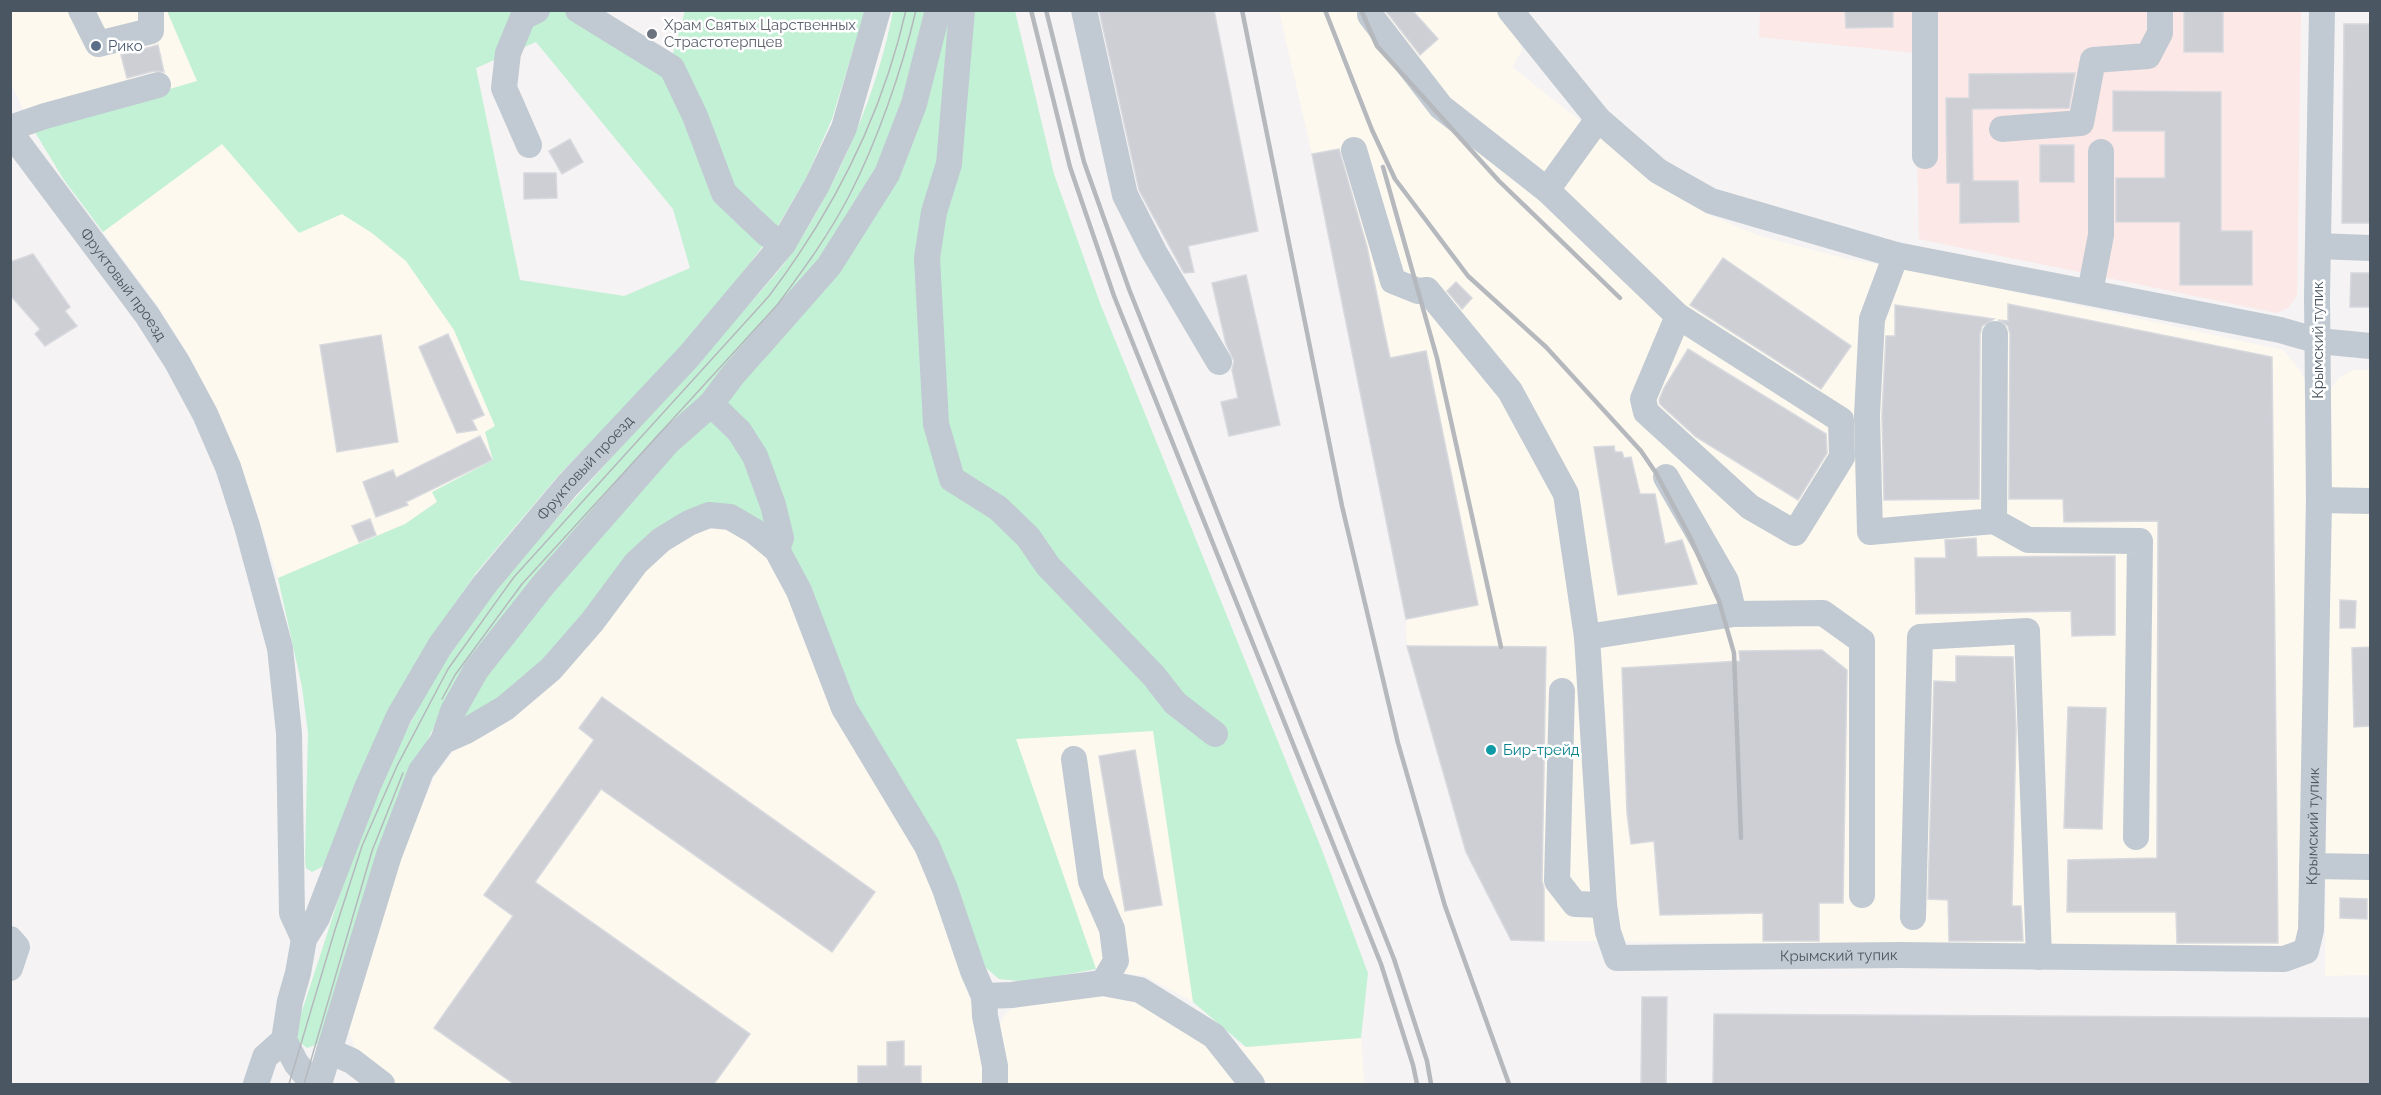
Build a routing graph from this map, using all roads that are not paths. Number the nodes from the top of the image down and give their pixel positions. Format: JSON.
{"nodes":[{"id":1,"x":81,"y":10,"type":"edge"},
{"id":2,"x":151,"y":10,"type":"edge"},
{"id":3,"x":537,"y":10,"type":"edge"},
{"id":4,"x":578,"y":10,"type":"edge"},
{"id":5,"x":878,"y":10,"type":"edge"},
{"id":6,"x":938,"y":10,"type":"edge"},
{"id":7,"x":962,"y":10,"type":"edge"},
{"id":8,"x":1084,"y":10,"type":"edge"},
{"id":9,"x":1510,"y":10,"type":"edge"},
{"id":10,"x":1925,"y":10,"type":"edge"},
{"id":11,"x":2160,"y":10,"type":"edge"},
{"id":12,"x":2322,"y":10,"type":"edge"},
{"id":13,"x":1370,"y":15,"type":"dead end"},
{"id":14,"x":158,"y":84,"type":"dead end"},
{"id":15,"x":1598,"y":119,"type":"junction"},
{"id":16,"x":2002,"y":129,"type":"dead end"},
{"id":17,"x":10,"y":130,"type":"edge"},
{"id":18,"x":529,"y":145,"type":"dead end"},
{"id":19,"x":1353,"y":150,"type":"dead end"},
{"id":20,"x":2101,"y":152,"type":"dead end"},
{"id":21,"x":1925,"y":156,"type":"dead end"},
{"id":22,"x":1547,"y":190,"type":"junction"},
{"id":23,"x":783,"y":244,"type":"junction"},
{"id":24,"x":2318,"y":246,"type":"junction"},
{"id":25,"x":2370,"y":248,"type":"edge"},
{"id":26,"x":1896,"y":255,"type":"junction"},
{"id":27,"x":2090,"y":292,"type":"junction"},
{"id":28,"x":1678,"y":315,"type":"junction"},
{"id":29,"x":1995,"y":334,"type":"dead end"},
{"id":30,"x":2319,"y":341,"type":"junction"},
{"id":31,"x":2370,"y":346,"type":"edge"},
{"id":32,"x":1219,"y":362,"type":"dead end"},
{"id":33,"x":711,"y":404,"type":"junction"},
{"id":34,"x":1666,"y":477,"type":"dead end"},
{"id":35,"x":2319,"y":500,"type":"junction"},
{"id":36,"x":2370,"y":501,"type":"edge"},
{"id":37,"x":1994,"y":521,"type":"junction"},
{"id":38,"x":777,"y":550,"type":"junction"},
{"id":39,"x":1734,"y":614,"type":"junction"},
{"id":40,"x":1587,"y":637,"type":"junction"},
{"id":41,"x":1562,"y":691,"type":"dead end"},
{"id":42,"x":1215,"y":734,"type":"dead end"},
{"id":43,"x":443,"y":741,"type":"junction"},
{"id":44,"x":1074,"y":759,"type":"dead end"},
{"id":45,"x":2136,"y":837,"type":"dead end"},
{"id":46,"x":2312,"y":866,"type":"junction"},
{"id":47,"x":2370,"y":867,"type":"edge"},
{"id":48,"x":1862,"y":895,"type":"dead end"},
{"id":49,"x":1604,"y":905,"type":"junction"},
{"id":50,"x":1913,"y":917,"type":"dead end"},
{"id":51,"x":10,"y":939,"type":"edge"},
{"id":52,"x":304,"y":939,"type":"junction"},
{"id":53,"x":2039,"y":957,"type":"junction"},
{"id":54,"x":10,"y":968,"type":"edge"},
{"id":55,"x":1103,"y":983,"type":"junction"},
{"id":56,"x":984,"y":996,"type":"junction"},
{"id":57,"x":284,"y":1041,"type":"junction"},
{"id":58,"x":329,"y":1051,"type":"junction"},
{"id":59,"x":256,"y":1084,"type":"edge"},
{"id":60,"x":313,"y":1084,"type":"edge"},
{"id":61,"x":319,"y":1084,"type":"edge"},
{"id":62,"x":382,"y":1084,"type":"edge"},
{"id":63,"x":995,"y":1084,"type":"edge"},
{"id":64,"x":1252,"y":1084,"type":"edge"}],
"edges":[{"from":1,"to":2,"type":"street"},
{"from":3,"to":18,"type":"street"},
{"from":4,"to":23,"type":"street"},
{"from":5,"to":23,"type":"street","name":"Фруктовый проезд"},
{"from":6,"to":33,"type":"street"},
{"from":7,"to":42,"type":"street"},
{"from":8,"to":32,"type":"street"},
{"from":9,"to":15,"type":"street"},
{"from":10,"to":21,"type":"street"},
{"from":11,"to":16,"type":"street"},
{"from":12,"to":24,"type":"street","name":"Крымский тупик"},
{"from":13,"to":22,"type":"street"},
{"from":14,"to":17,"type":"street"},
{"from":15,"to":22,"type":"street"},
{"from":15,"to":26,"type":"street"},
{"from":17,"to":52,"type":"street","name":"Фруктовый проезд"},
{"from":19,"to":40,"type":"street"},
{"from":20,"to":27,"type":"street"},
{"from":22,"to":28,"type":"street"},
{"from":23,"to":52,"type":"street","name":"Фруктовый проезд"},
{"from":24,"to":25,"type":"street"},
{"from":24,"to":30,"type":"street","name":"Крымский тупик"},
{"from":26,"to":27,"type":"street"},
{"from":26,"to":37,"type":"street"},
{"from":27,"to":30,"type":"street"},
{"from":28,"to":28,"type":"street"},
{"from":29,"to":37,"type":"street"},
{"from":30,"to":31,"type":"street"},
{"from":30,"to":35,"type":"street","name":"Крымский тупик"},
{"from":33,"to":38,"type":"street"},
{"from":33,"to":43,"type":"street"},
{"from":34,"to":39,"type":"street"},
{"from":35,"to":36,"type":"street"},
{"from":35,"to":46,"type":"street","name":"Крымский тупик"},
{"from":37,"to":45,"type":"street"},
{"from":38,"to":43,"type":"street"},
{"from":38,"to":56,"type":"street"},
{"from":39,"to":40,"type":"street"},
{"from":39,"to":48,"type":"street"},
{"from":40,"to":49,"type":"street"},
{"from":41,"to":49,"type":"street"},
{"from":43,"to":58,"type":"street"},
{"from":44,"to":55,"type":"street"},
{"from":46,"to":47,"type":"street"},
{"from":46,"to":53,"type":"street","name":"Крымский тупик"},
{"from":49,"to":53,"type":"street","name":"Крымский тупик"},
{"from":50,"to":53,"type":"street"},
{"from":51,"to":54,"type":"street"},
{"from":52,"to":57,"type":"street","name":"Фруктовый проезд"},
{"from":55,"to":56,"type":"street"},
{"from":55,"to":64,"type":"street"},
{"from":56,"to":63,"type":"street"},
{"from":57,"to":59,"type":"street"},
{"from":57,"to":60,"type":"street"},
{"from":58,"to":61,"type":"street"},
{"from":58,"to":62,"type":"street"}]}
